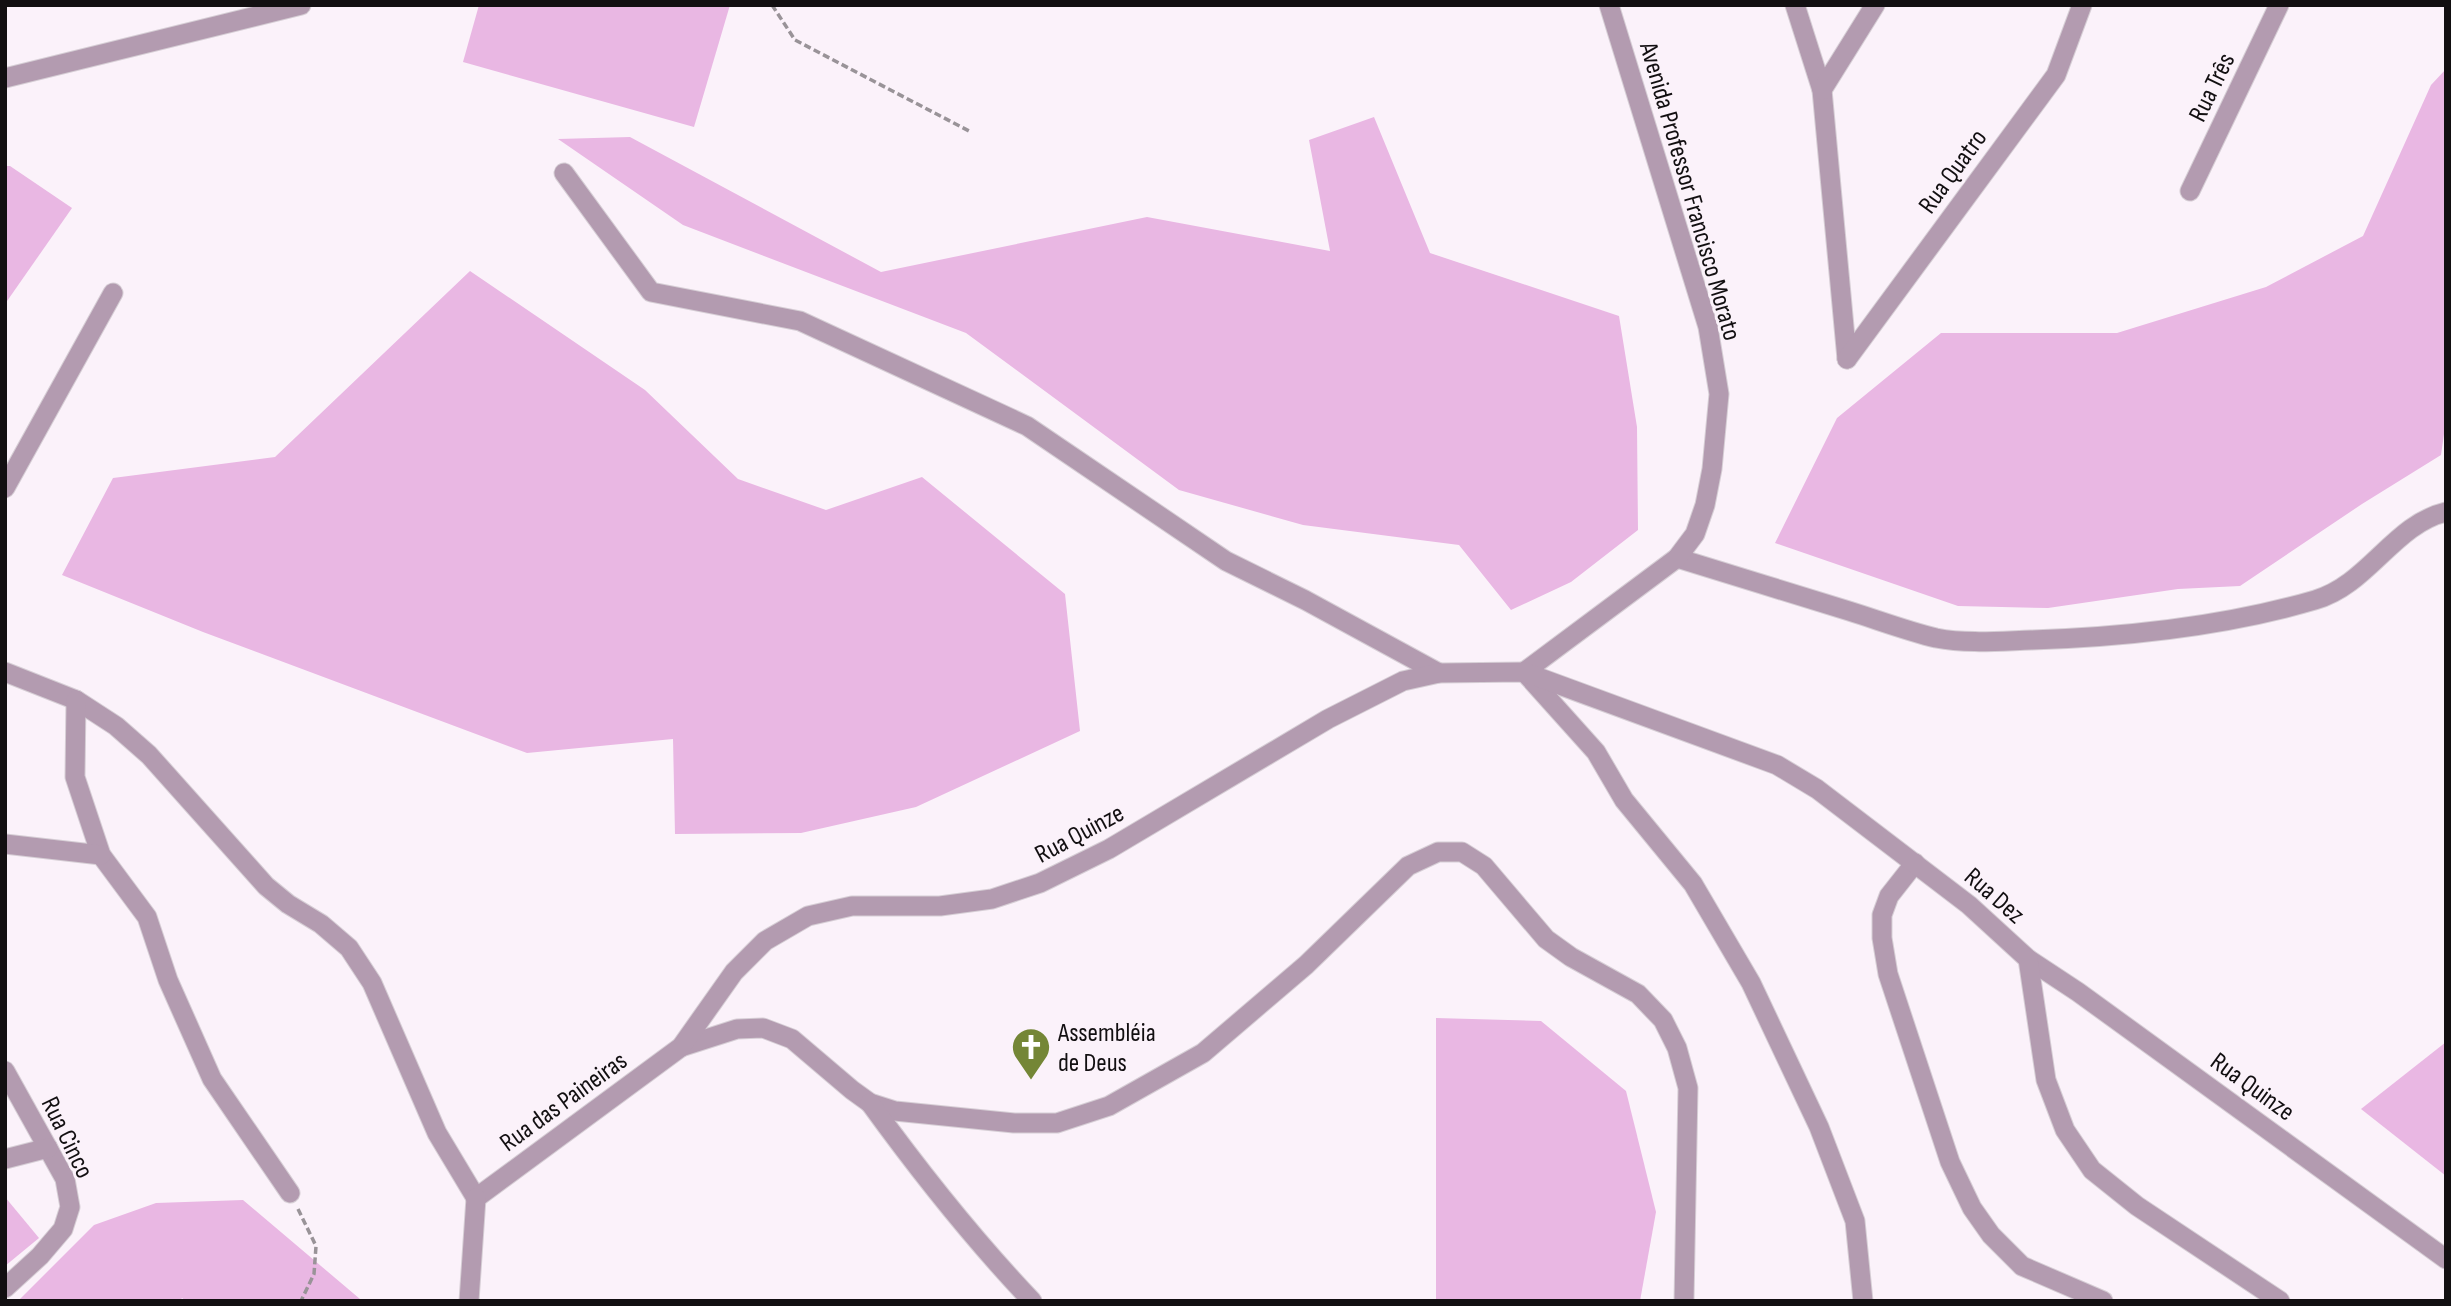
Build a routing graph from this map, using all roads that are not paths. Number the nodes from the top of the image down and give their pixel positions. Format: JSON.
{"nodes":[{"id":1,"x":301,"y":5,"type":"edge"},
{"id":2,"x":1609,"y":5,"type":"edge"},
{"id":3,"x":1795,"y":5,"type":"edge"},
{"id":4,"x":1875,"y":5,"type":"edge"},
{"id":5,"x":2082,"y":5,"type":"edge"},
{"id":6,"x":2279,"y":5,"type":"edge"},
{"id":7,"x":5,"y":78,"type":"edge"},
{"id":8,"x":1822,"y":90,"type":"junction"},
{"id":9,"x":564,"y":173,"type":"dead end"},
{"id":10,"x":2190,"y":191,"type":"dead end"},
{"id":11,"x":113,"y":293,"type":"dead end"},
{"id":12,"x":5,"y":488,"type":"edge"},
{"id":13,"x":2446,"y":512,"type":"edge"},
{"id":14,"x":1677,"y":558,"type":"junction"},
{"id":15,"x":5,"y":672,"type":"edge"},
{"id":16,"x":1524,"y":672,"type":"junction"},
{"id":17,"x":1439,"y":674,"type":"junction"},
{"id":18,"x":76,"y":700,"type":"junction"},
{"id":19,"x":5,"y":844,"type":"edge"},
{"id":20,"x":101,"y":855,"type":"junction"},
{"id":21,"x":1915,"y":863,"type":"junction"},
{"id":22,"x":2028,"y":959,"type":"junction"},
{"id":23,"x":681,"y":1047,"type":"junction"},
{"id":24,"x":5,"y":1071,"type":"edge"},
{"id":25,"x":870,"y":1103,"type":"junction"},
{"id":26,"x":48,"y":1148,"type":"junction"},
{"id":27,"x":5,"y":1159,"type":"edge"},
{"id":28,"x":290,"y":1193,"type":"road end"},
{"id":29,"x":476,"y":1199,"type":"junction"},
{"id":30,"x":2446,"y":1259,"type":"edge"},
{"id":31,"x":5,"y":1288,"type":"edge"},
{"id":32,"x":469,"y":1301,"type":"edge"},
{"id":33,"x":1032,"y":1301,"type":"edge"},
{"id":34,"x":1684,"y":1301,"type":"edge"},
{"id":35,"x":1864,"y":1301,"type":"edge"},
{"id":36,"x":2103,"y":1301,"type":"edge"},
{"id":37,"x":2280,"y":1301,"type":"edge"}],
"edges":[{"from":1,"to":7,"type":"street"},
{"from":2,"to":14,"type":"street","name":"Avenida Professor Francisco Morato"},
{"from":3,"to":8,"type":"street"},
{"from":4,"to":8,"type":"street"},
{"from":5,"to":8,"type":"street","name":"Rua Quatro"},
{"from":6,"to":10,"type":"street","name":"Rua Três"},
{"from":9,"to":17,"type":"street"},
{"from":11,"to":12,"type":"street"},
{"from":13,"to":14,"type":"street"},
{"from":14,"to":16,"type":"street","name":"Avenida Professor Francisco Morato"},
{"from":15,"to":18,"type":"street"},
{"from":16,"to":17,"type":"street","name":"Rua Quinze"},
{"from":16,"to":21,"type":"street","name":"Rua Dez"},
{"from":16,"to":35,"type":"street"},
{"from":17,"to":23,"type":"street","name":"Rua Quinze"},
{"from":18,"to":20,"type":"street"},
{"from":18,"to":29,"type":"street"},
{"from":19,"to":20,"type":"street"},
{"from":20,"to":28,"type":"street"},
{"from":21,"to":22,"type":"street","name":"Rua Dez"},
{"from":21,"to":36,"type":"street"},
{"from":22,"to":30,"type":"street","name":"Rua Quinze"},
{"from":22,"to":37,"type":"street","name":"Rua Dez"},
{"from":23,"to":25,"type":"street"},
{"from":23,"to":29,"type":"street","name":"Rua das Paineiras"},
{"from":24,"to":26,"type":"street","name":"Rua Cinco"},
{"from":25,"to":33,"type":"street"},
{"from":25,"to":34,"type":"street"},
{"from":26,"to":27,"type":"street"},
{"from":26,"to":31,"type":"street","name":"Rua Cinco"},
{"from":29,"to":32,"type":"street"}]}
